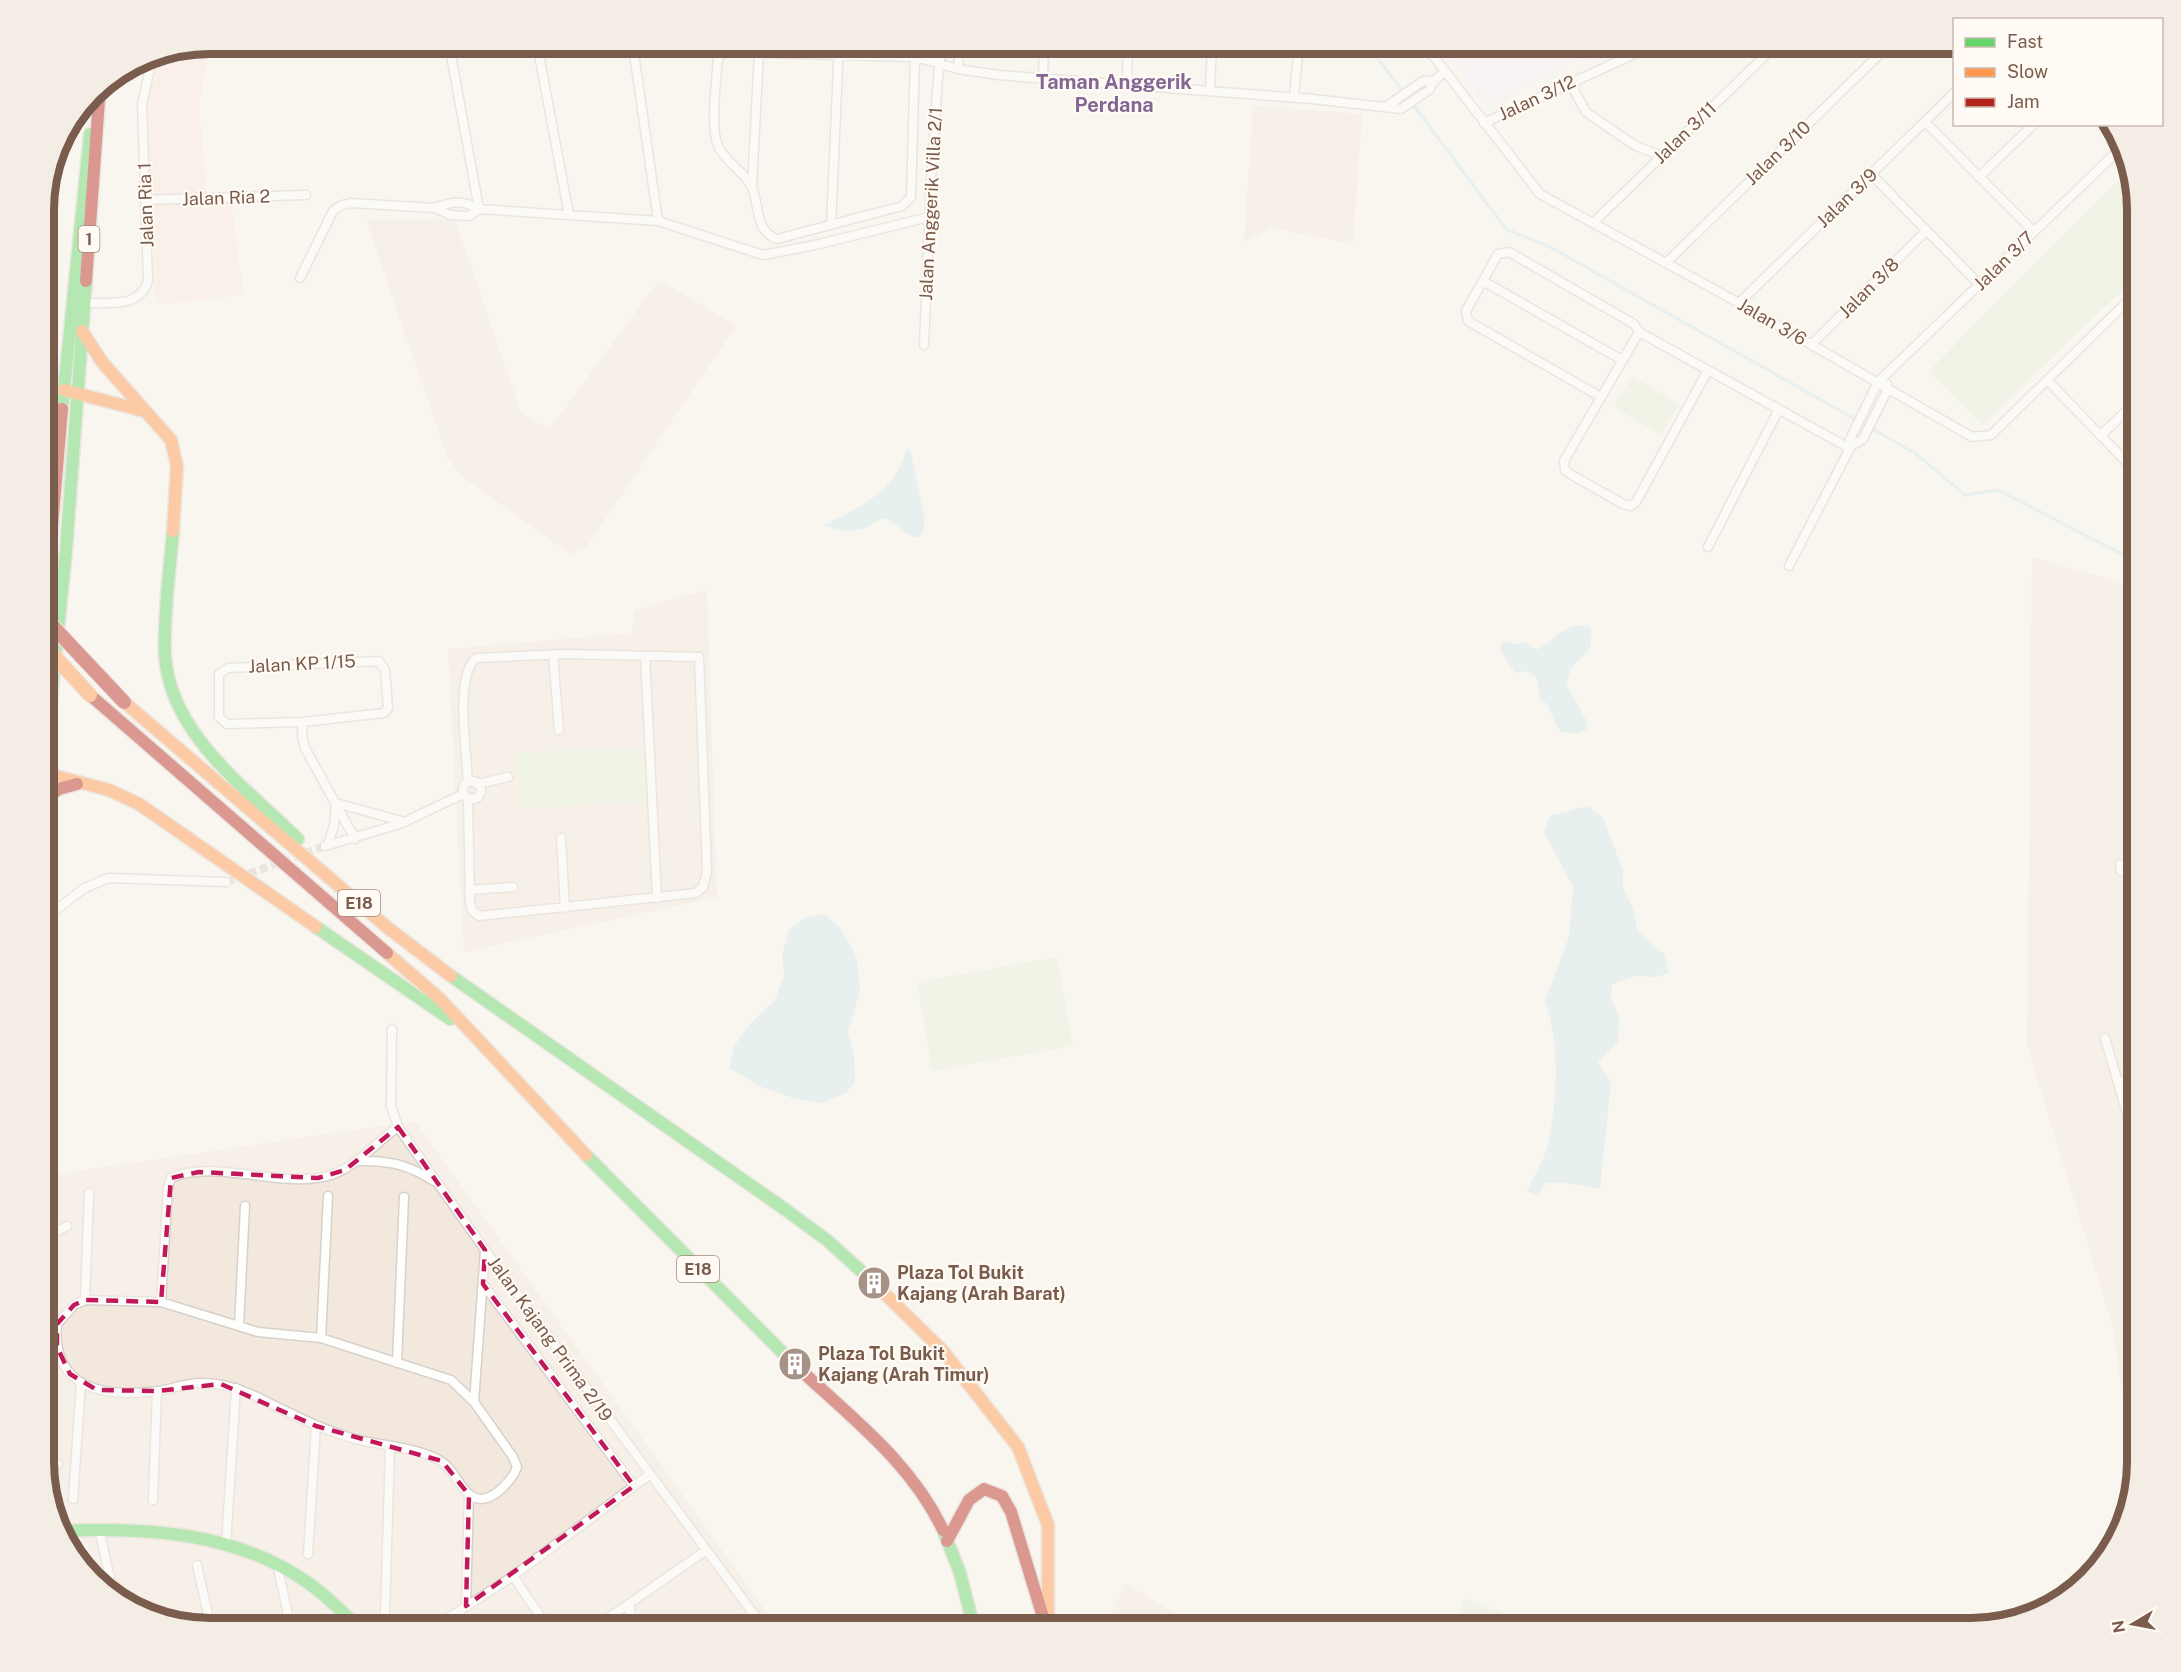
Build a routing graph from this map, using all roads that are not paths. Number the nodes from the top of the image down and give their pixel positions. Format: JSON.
{"nodes":[{"id":1,"x":451,"y":54,"type":"edge"},
{"id":2,"x":539,"y":54,"type":"edge"},
{"id":3,"x":634,"y":54,"type":"edge"},
{"id":4,"x":722,"y":54,"type":"edge"},
{"id":5,"x":759,"y":54,"type":"edge"},
{"id":6,"x":839,"y":54,"type":"joint"},
{"id":7,"x":933,"y":54,"type":"edge"},
{"id":8,"x":942,"y":54,"type":"edge"},
{"id":9,"x":959,"y":54,"type":"edge"},
{"id":10,"x":1044,"y":54,"type":"edge"},
{"id":11,"x":1128,"y":54,"type":"edge"},
{"id":12,"x":1212,"y":54,"type":"edge"},
{"id":13,"x":1298,"y":54,"type":"edge"},
{"id":14,"x":1432,"y":54,"type":"edge"},
{"id":15,"x":1634,"y":54,"type":"edge"},
{"id":16,"x":1767,"y":54,"type":"edge"},
{"id":17,"x":1880,"y":54,"type":"edge"},
{"id":18,"x":915,"y":57,"type":"junction"},
{"id":19,"x":939,"y":64,"type":"junction"},
{"id":20,"x":150,"y":66,"type":"edge"},
{"id":21,"x":958,"y":69,"type":"junction"},
{"id":22,"x":1445,"y":71,"type":"junction"},
{"id":23,"x":1043,"y":78,"type":"junction"},
{"id":24,"x":1434,"y":81,"type":"junction"},
{"id":25,"x":1570,"y":83,"type":"junction"},
{"id":26,"x":1127,"y":84,"type":"junction"},
{"id":27,"x":1210,"y":90,"type":"junction"},
{"id":28,"x":1953,"y":94,"type":"edge"},
{"id":29,"x":1294,"y":97,"type":"junction"},
{"id":30,"x":99,"y":101,"type":"edge"},
{"id":31,"x":96,"y":104,"type":"edge"},
{"id":32,"x":1387,"y":106,"type":"junction"},
{"id":33,"x":1925,"y":122,"type":"junction"},
{"id":34,"x":1485,"y":123,"type":"junction"},
{"id":35,"x":2032,"y":126,"type":"edge"},
{"id":36,"x":2116,"y":152,"type":"edge"},
{"id":37,"x":1661,"y":156,"type":"junction"},
{"id":38,"x":1871,"y":174,"type":"junction"},
{"id":39,"x":1979,"y":177,"type":"junction"},
{"id":40,"x":752,"y":187,"type":"junction"},
{"id":41,"x":306,"y":195,"type":"dead end"},
{"id":42,"x":146,"y":200,"type":"junction"},
{"id":43,"x":435,"y":208,"type":"junction"},
{"id":44,"x":479,"y":209,"type":"junction"},
{"id":45,"x":569,"y":215,"type":"junction"},
{"id":46,"x":929,"y":217,"type":"junction"},
{"id":47,"x":658,"y":221,"type":"junction"},
{"id":48,"x":1593,"y":223,"type":"junction"},
{"id":49,"x":831,"y":225,"type":"junction"},
{"id":50,"x":1926,"y":231,"type":"junction"},
{"id":51,"x":2034,"y":232,"type":"junction"},
{"id":52,"x":1666,"y":263,"type":"junction"},
{"id":53,"x":300,"y":278,"type":"dead end"},
{"id":54,"x":1483,"y":281,"type":"junction"},
{"id":55,"x":1979,"y":284,"type":"junction"},
{"id":56,"x":85,"y":303,"type":"junction"},
{"id":57,"x":1739,"y":303,"type":"junction"},
{"id":58,"x":2127,"y":303,"type":"edge"},
{"id":59,"x":82,"y":331,"type":"junction"},
{"id":60,"x":1639,"y":332,"type":"junction"},
{"id":61,"x":924,"y":345,"type":"dead end"},
{"id":62,"x":1812,"y":345,"type":"junction"},
{"id":63,"x":1622,"y":360,"type":"junction"},
{"id":64,"x":1708,"y":370,"type":"junction"},
{"id":65,"x":1886,"y":375,"type":"junction"},
{"id":66,"x":2048,"y":381,"type":"junction"},
{"id":67,"x":1878,"y":382,"type":"junction"},
{"id":68,"x":1887,"y":389,"type":"junction"},
{"id":69,"x":64,"y":390,"type":"junction"},
{"id":70,"x":78,"y":392,"type":"junction"},
{"id":71,"x":1601,"y":397,"type":"junction"},
{"id":72,"x":144,"y":411,"type":"junction"},
{"id":73,"x":1778,"y":411,"type":"junction"},
{"id":74,"x":2127,"y":411,"type":"edge"},
{"id":75,"x":2102,"y":434,"type":"junction"},
{"id":76,"x":1850,"y":447,"type":"junction"},
{"id":77,"x":2127,"y":461,"type":"edge"},
{"id":78,"x":54,"y":505,"type":"edge"},
{"id":79,"x":1708,"y":547,"type":"dead end"},
{"id":80,"x":54,"y":563,"type":"edge"},
{"id":81,"x":65,"y":564,"type":"junction"},
{"id":82,"x":1789,"y":566,"type":"dead end"},
{"id":83,"x":54,"y":628,"type":"edge"},
{"id":84,"x":553,"y":654,"type":"junction"},
{"id":85,"x":54,"y":656,"type":"edge"},
{"id":86,"x":645,"y":656,"type":"junction"},
{"id":87,"x":54,"y":669,"type":"edge"},
{"id":88,"x":303,"y":722,"type":"junction"},
{"id":89,"x":559,"y":730,"type":"dead end"},
{"id":90,"x":54,"y":776,"type":"edge"},
{"id":91,"x":508,"y":777,"type":"dead end"},
{"id":92,"x":473,"y":783,"type":"junction"},
{"id":93,"x":77,"y":784,"type":"junction"},
{"id":94,"x":54,"y":792,"type":"edge"},
{"id":95,"x":466,"y":796,"type":"junction"},
{"id":96,"x":336,"y":803,"type":"junction"},
{"id":97,"x":405,"y":822,"type":"junction"},
{"id":98,"x":355,"y":838,"type":"junction"},
{"id":99,"x":561,"y":838,"type":"dead end"},
{"id":100,"x":226,"y":882,"type":"tunnel mouth"},
{"id":101,"x":513,"y":886,"type":"dead end"},
{"id":102,"x":469,"y":890,"type":"junction"},
{"id":103,"x":657,"y":898,"type":"junction"},
{"id":104,"x":565,"y":908,"type":"junction"},
{"id":105,"x":54,"y":911,"type":"edge"},
{"id":106,"x":388,"y":928,"type":"junction"},
{"id":107,"x":392,"y":1029,"type":"dead end"},
{"id":108,"x":469,"y":1032,"type":"junction"},
{"id":109,"x":2104,"y":1038,"type":"dead end"},
{"id":110,"x":2118,"y":1081,"type":"junction"},
{"id":111,"x":2127,"y":1081,"type":"edge"},
{"id":112,"x":2127,"y":1111,"type":"edge"},
{"id":113,"x":398,"y":1127,"type":"junction"},
{"id":114,"x":359,"y":1161,"type":"junction"},
{"id":115,"x":437,"y":1182,"type":"junction"},
{"id":116,"x":89,"y":1193,"type":"dead end"},
{"id":117,"x":328,"y":1196,"type":"dead end"},
{"id":118,"x":404,"y":1197,"type":"dead end"},
{"id":119,"x":245,"y":1206,"type":"dead end"},
{"id":120,"x":67,"y":1226,"type":"dead end"},
{"id":121,"x":54,"y":1233,"type":"edge"},
{"id":122,"x":485,"y":1250,"type":"junction"},
{"id":123,"x":862,"y":1272,"type":"tunnel mouth"},
{"id":124,"x":483,"y":1284,"type":"junction"},
{"id":125,"x":886,"y":1294,"type":"tunnel mouth"},
{"id":126,"x":85,"y":1300,"type":"junction"},
{"id":127,"x":160,"y":1302,"type":"junction"},
{"id":128,"x":54,"y":1323,"type":"edge"},
{"id":129,"x":57,"y":1324,"type":"junction"},
{"id":130,"x":239,"y":1326,"type":"junction"},
{"id":131,"x":321,"y":1338,"type":"junction"},
{"id":132,"x":783,"y":1353,"type":"tunnel mouth"},
{"id":133,"x":397,"y":1363,"type":"junction"},
{"id":134,"x":806,"y":1375,"type":"tunnel mouth"},
{"id":135,"x":81,"y":1383,"type":"junction"},
{"id":136,"x":236,"y":1388,"type":"junction"},
{"id":137,"x":158,"y":1391,"type":"junction"},
{"id":138,"x":474,"y":1402,"type":"junction"},
{"id":139,"x":316,"y":1426,"type":"junction"},
{"id":140,"x":390,"y":1447,"type":"junction"},
{"id":141,"x":54,"y":1463,"type":"edge"},
{"id":142,"x":58,"y":1464,"type":"dead end"},
{"id":143,"x":649,"y":1475,"type":"junction"},
{"id":144,"x":634,"y":1486,"type":"junction"},
{"id":145,"x":469,"y":1495,"type":"junction"},
{"id":146,"x":73,"y":1499,"type":"dead end"},
{"id":147,"x":153,"y":1500,"type":"dead end"},
{"id":148,"x":99,"y":1528,"type":"junction"},
{"id":149,"x":70,"y":1530,"type":"edge"},
{"id":150,"x":947,"y":1541,"type":"junction"},
{"id":151,"x":226,"y":1545,"type":"junction"},
{"id":152,"x":705,"y":1551,"type":"junction"},
{"id":153,"x":308,"y":1554,"type":"dead end"},
{"id":154,"x":278,"y":1564,"type":"junction"},
{"id":155,"x":197,"y":1565,"type":"dead end"},
{"id":156,"x":513,"y":1576,"type":"junction"},
{"id":157,"x":111,"y":1582,"type":"edge"},
{"id":158,"x":630,"y":1604,"type":"junction"},
{"id":159,"x":466,"y":1606,"type":"junction"},
{"id":160,"x":209,"y":1618,"type":"edge"},
{"id":161,"x":289,"y":1618,"type":"edge"},
{"id":162,"x":347,"y":1618,"type":"edge"},
{"id":163,"x":382,"y":1618,"type":"edge"},
{"id":164,"x":449,"y":1618,"type":"edge"},
{"id":165,"x":541,"y":1618,"type":"edge"},
{"id":166,"x":610,"y":1618,"type":"edge"},
{"id":167,"x":630,"y":1618,"type":"edge"},
{"id":168,"x":756,"y":1618,"type":"edge"},
{"id":169,"x":971,"y":1618,"type":"edge"},
{"id":170,"x":1044,"y":1618,"type":"edge"},
{"id":171,"x":1047,"y":1618,"type":"edge"}],
"edges":[{"from":1,"to":44,"type":"street"},
{"from":2,"to":45,"type":"street"},
{"from":3,"to":47,"type":"street"},
{"from":4,"to":40,"type":"street"},
{"from":5,"to":40,"type":"street"},
{"from":6,"to":18,"type":"street"},
{"from":6,"to":49,"type":"street"},
{"from":7,"to":19,"type":"street","name":"Jalan Anggerik Villa 2/1"},
{"from":8,"to":19,"type":"street","name":"Jalan Anggerik Villa 2/1"},
{"from":9,"to":21,"type":"street"},
{"from":10,"to":23,"type":"street"},
{"from":11,"to":26,"type":"street"},
{"from":12,"to":27,"type":"street"},
{"from":13,"to":29,"type":"street"},
{"from":14,"to":22,"type":"street","name":"Jalan 3/6"},
{"from":15,"to":25,"type":"street","name":"Jalan 3/12"},
{"from":16,"to":37,"type":"street","name":"Jalan 3/11"},
{"from":17,"to":52,"type":"street","name":"Jalan 3/10"},
{"from":18,"to":19,"type":"street"},
{"from":18,"to":49,"type":"street"},
{"from":19,"to":21,"type":"street"},
{"from":19,"to":46,"type":"street","name":"Jalan Anggerik Villa 2/1"},
{"from":20,"to":42,"type":"street","name":"Jalan Ria 1"},
{"from":21,"to":23,"type":"street"},
{"from":22,"to":24,"type":"street"},
{"from":22,"to":34,"type":"street","name":"Jalan 3/6"},
{"from":23,"to":26,"type":"street"},
{"from":24,"to":32,"type":"street"},
{"from":24,"to":32,"type":"street"},
{"from":25,"to":34,"type":"street","name":"Jalan 3/12"},
{"from":25,"to":37,"type":"street"},
{"from":26,"to":27,"type":"street"},
{"from":27,"to":29,"type":"street"},
{"from":28,"to":33,"type":"street","name":"Jalan 3/9"},
{"from":29,"to":32,"type":"street"},
{"from":30,"to":56,"type":"main road","number":"1"},
{"from":31,"to":69,"type":"main road","number":"1"},
{"from":33,"to":38,"type":"street","name":"Jalan 3/9"},
{"from":33,"to":39,"type":"street"},
{"from":34,"to":48,"type":"street","name":"Jalan 3/6"},
{"from":35,"to":39,"type":"street"},
{"from":36,"to":51,"type":"street","name":"Jalan 3/7"},
{"from":37,"to":48,"type":"street","name":"Jalan 3/11"},
{"from":38,"to":50,"type":"street"},
{"from":38,"to":57,"type":"street","name":"Jalan 3/9"},
{"from":39,"to":51,"type":"street"},
{"from":40,"to":49,"type":"street"},
{"from":41,"to":42,"type":"street","name":"Jalan Ria 2"},
{"from":42,"to":56,"type":"street","name":"Jalan Ria 1"},
{"from":43,"to":44,"type":"street"},
{"from":43,"to":44,"type":"street"},
{"from":43,"to":53,"type":"street"},
{"from":44,"to":45,"type":"street"},
{"from":45,"to":47,"type":"street"},
{"from":46,"to":47,"type":"street"},
{"from":46,"to":61,"type":"street","name":"Jalan Anggerik Villa 2/1"},
{"from":48,"to":52,"type":"street","name":"Jalan 3/6"},
{"from":50,"to":55,"type":"street"},
{"from":50,"to":62,"type":"street","name":"Jalan 3/8"},
{"from":51,"to":55,"type":"street","name":"Jalan 3/7"},
{"from":52,"to":57,"type":"street","name":"Jalan 3/6"},
{"from":54,"to":60,"type":"street"},
{"from":54,"to":63,"type":"street"},
{"from":54,"to":71,"type":"street"},
{"from":55,"to":65,"type":"street","name":"Jalan 3/7"},
{"from":56,"to":59,"type":"main road","number":"1"},
{"from":57,"to":62,"type":"street","name":"Jalan 3/6"},
{"from":58,"to":66,"type":"street","name":"Jalan 3/6"},
{"from":59,"to":70,"type":"main road","number":"1"},
{"from":59,"to":72,"type":"main road"},
{"from":60,"to":63,"type":"street"},
{"from":60,"to":64,"type":"street"},
{"from":62,"to":67,"type":"street","name":"Jalan 3/6"},
{"from":63,"to":71,"type":"street"},
{"from":64,"to":71,"type":"street"},
{"from":64,"to":73,"type":"street"},
{"from":65,"to":67,"type":"street","name":"Jalan 3/7"},
{"from":65,"to":68,"type":"street"},
{"from":66,"to":68,"type":"street","name":"Jalan 3/6"},
{"from":66,"to":75,"type":"street"},
{"from":67,"to":68,"type":"street","name":"Jalan 3/6"},
{"from":67,"to":76,"type":"street"},
{"from":68,"to":76,"type":"street"},
{"from":69,"to":70,"type":"main road"},
{"from":69,"to":78,"type":"main road","number":"1"},
{"from":70,"to":72,"type":"main road"},
{"from":70,"to":81,"type":"main road","number":"1"},
{"from":72,"to":106,"type":"main road"},
{"from":73,"to":76,"type":"street"},
{"from":73,"to":79,"type":"street"},
{"from":74,"to":75,"type":"street"},
{"from":75,"to":77,"type":"street"},
{"from":76,"to":82,"type":"street"},
{"from":80,"to":81,"type":"main road"},
{"from":81,"to":87,"type":"main road","number":"1"},
{"from":83,"to":106,"type":"main road","number":"E18","bridge":true},
{"from":84,"to":86,"type":"street"},
{"from":84,"to":89,"type":"street"},
{"from":84,"to":92,"type":"street"},
{"from":85,"to":108,"type":"main road","number":"E18","bridge":true},
{"from":86,"to":103,"type":"street"},
{"from":86,"to":103,"type":"street"},
{"from":88,"to":88,"type":"street","name":"Jalan KP 1/15"},
{"from":88,"to":96,"type":"street"},
{"from":90,"to":93,"type":"main road"},
{"from":91,"to":92,"type":"street"},
{"from":92,"to":95,"type":"street"},
{"from":92,"to":95,"type":"street"},
{"from":93,"to":94,"type":"main road"},
{"from":93,"to":108,"type":"main road"},
{"from":95,"to":97,"type":"street"},
{"from":95,"to":102,"type":"street"},
{"from":96,"to":97,"type":"street"},
{"from":96,"to":98,"type":"street"},
{"from":96,"to":98,"type":"street"},
{"from":97,"to":98,"type":"street"},
{"from":99,"to":104,"type":"street"},
{"from":100,"to":105,"type":"street"},
{"from":101,"to":102,"type":"street"},
{"from":102,"to":104,"type":"street"},
{"from":103,"to":104,"type":"street"},
{"from":106,"to":123,"type":"main road","number":"E18"},
{"from":107,"to":113,"type":"street","name":"Jalan Kajang Prima 2/19"},
{"from":108,"to":132,"type":"main road","number":"E18"},
{"from":109,"to":110,"type":"street"},
{"from":110,"to":111,"type":"street"},
{"from":110,"to":112,"type":"street"},
{"from":113,"to":114,"type":"street"},
{"from":113,"to":115,"type":"street","name":"Jalan Kajang Prima 2/19"},
{"from":114,"to":115,"type":"street"},
{"from":114,"to":127,"type":"street"},
{"from":115,"to":122,"type":"street","name":"Jalan Kajang Prima 2/19"},
{"from":116,"to":126,"type":"street"},
{"from":117,"to":131,"type":"street"},
{"from":118,"to":133,"type":"street"},
{"from":119,"to":130,"type":"street"},
{"from":120,"to":121,"type":"street"},
{"from":122,"to":124,"type":"street"},
{"from":122,"to":143,"type":"street","name":"Jalan Kajang Prima 2/19"},
{"from":124,"to":138,"type":"street"},
{"from":124,"to":144,"type":"street"},
{"from":125,"to":171,"type":"main road"},
{"from":126,"to":127,"type":"street"},
{"from":126,"to":129,"type":"street"},
{"from":127,"to":130,"type":"street"},
{"from":128,"to":129,"type":"street"},
{"from":129,"to":135,"type":"street"},
{"from":130,"to":131,"type":"street"},
{"from":131,"to":133,"type":"street"},
{"from":133,"to":138,"type":"street"},
{"from":134,"to":150,"type":"main road"},
{"from":135,"to":137,"type":"street"},
{"from":135,"to":146,"type":"street"},
{"from":136,"to":137,"type":"street"},
{"from":136,"to":139,"type":"street"},
{"from":136,"to":151,"type":"street"},
{"from":137,"to":147,"type":"street"},
{"from":138,"to":145,"type":"street"},
{"from":139,"to":140,"type":"street"},
{"from":139,"to":153,"type":"street"},
{"from":140,"to":145,"type":"street"},
{"from":140,"to":163,"type":"street"},
{"from":141,"to":142,"type":"street"},
{"from":143,"to":144,"type":"street"},
{"from":143,"to":152,"type":"street","name":"Jalan Kajang Prima 2/19"},
{"from":144,"to":156,"type":"street"},
{"from":145,"to":159,"type":"street"},
{"from":148,"to":149,"type":"main road"},
{"from":148,"to":151,"type":"main road"},
{"from":148,"to":157,"type":"street"},
{"from":150,"to":169,"type":"main road"},
{"from":150,"to":170,"type":"main road"},
{"from":151,"to":154,"type":"main road"},
{"from":152,"to":158,"type":"street"},
{"from":152,"to":168,"type":"street","name":"Jalan Kajang Prima 2/19"},
{"from":154,"to":161,"type":"street"},
{"from":154,"to":162,"type":"main road"},
{"from":155,"to":160,"type":"street"},
{"from":156,"to":159,"type":"street"},
{"from":156,"to":165,"type":"street"},
{"from":158,"to":166,"type":"street"},
{"from":158,"to":167,"type":"street"},
{"from":159,"to":164,"type":"street"}]}
